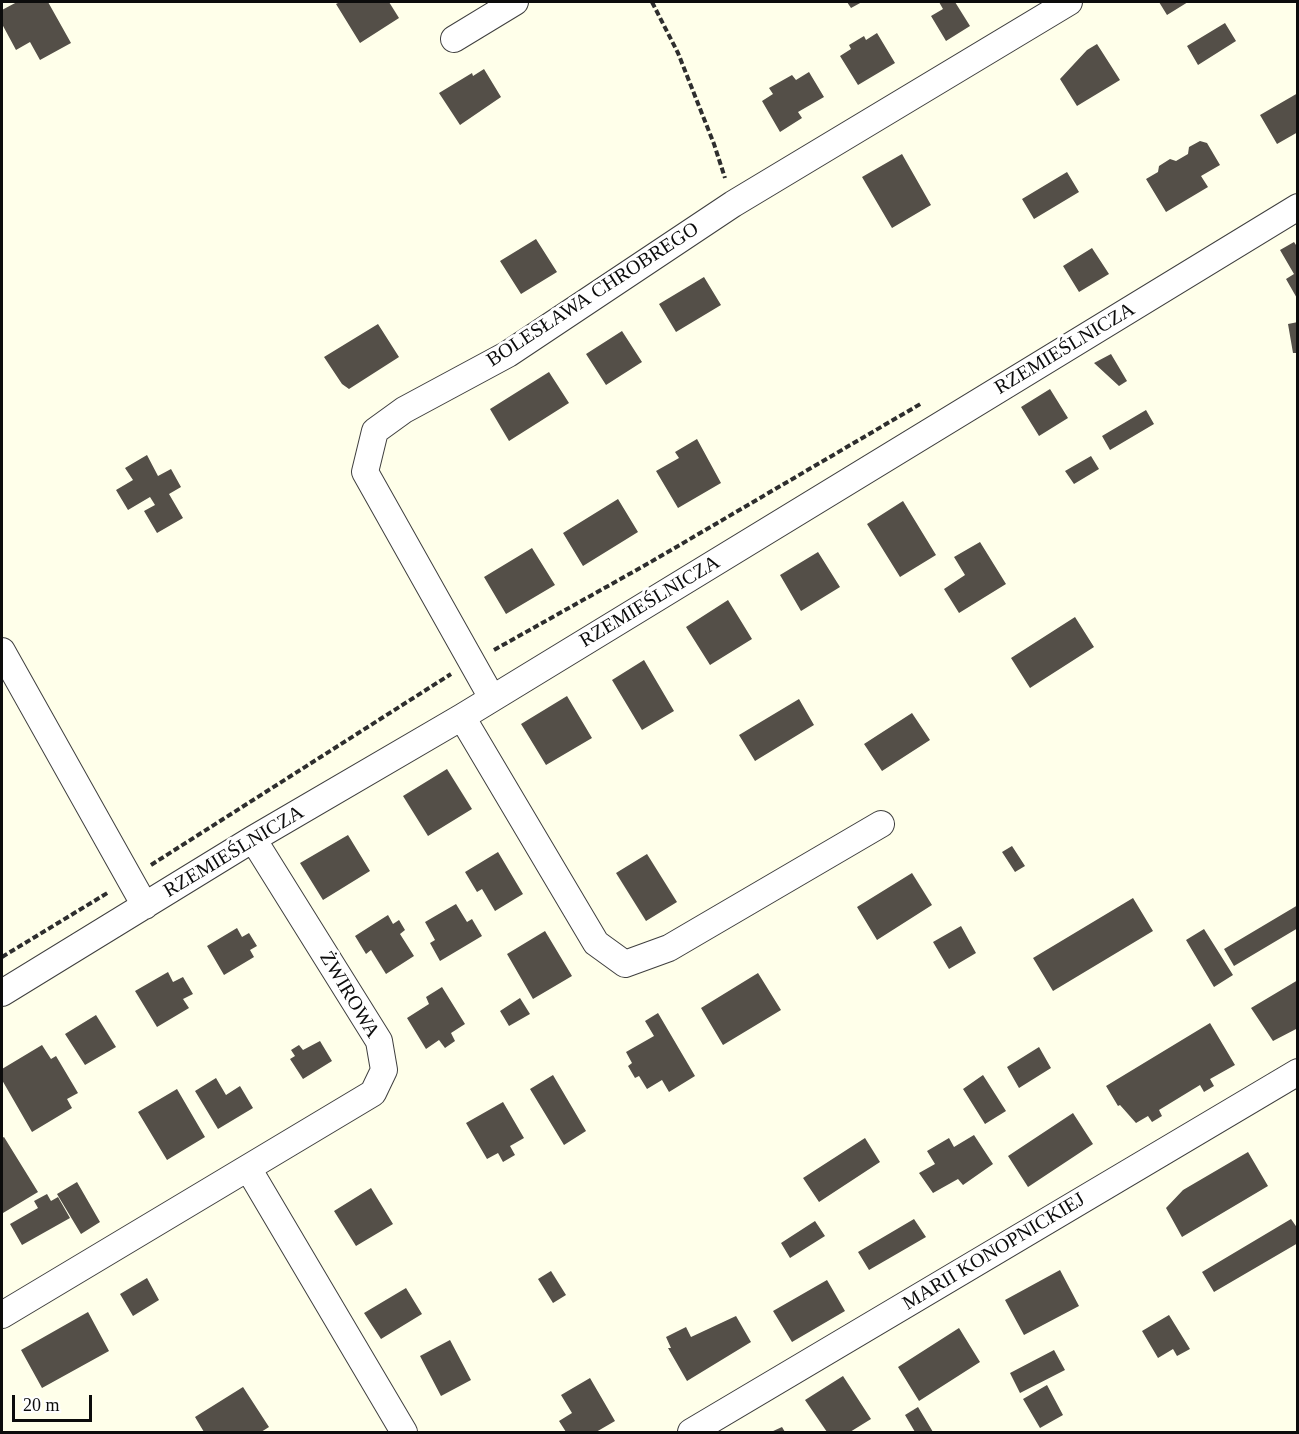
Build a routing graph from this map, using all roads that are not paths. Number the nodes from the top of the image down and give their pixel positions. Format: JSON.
{"nodes":[{"id":1,"x":515,"y":2,"type":"edge"},
{"id":2,"x":1069,"y":2,"type":"edge"},
{"id":3,"x":454,"y":39,"type":"dead end"},
{"id":4,"x":1298,"y":207,"type":"edge"},
{"id":5,"x":2,"y":651,"type":"edge"},
{"id":6,"x":492,"y":698,"type":"junction"},
{"id":7,"x":462,"y":717,"type":"junction"},
{"id":8,"x":881,"y":824,"type":"dead end"},
{"id":9,"x":253,"y":839,"type":"junction"},
{"id":10,"x":145,"y":906,"type":"junction"},
{"id":11,"x":2,"y":993,"type":"edge"},
{"id":12,"x":1298,"y":1072,"type":"edge"},
{"id":13,"x":248,"y":1168,"type":"junction"},
{"id":14,"x":2,"y":1315,"type":"edge"},
{"id":15,"x":404,"y":1432,"type":"edge"},
{"id":16,"x":691,"y":1432,"type":"edge"}],
"edges":[{"from":1,"to":3,"type":"street"},
{"from":2,"to":6,"type":"street","name":"BOLESŁAWA CHROBREGO"},
{"from":4,"to":6,"type":"street","name":"RZEMIEŚLNICZA"},
{"from":5,"to":10,"type":"street"},
{"from":6,"to":7,"type":"street","name":"RZEMIEŚLNICZA"},
{"from":7,"to":8,"type":"street"},
{"from":7,"to":9,"type":"street","name":"RZEMIEŚLNICZA"},
{"from":9,"to":10,"type":"street","name":"RZEMIEŚLNICZA"},
{"from":9,"to":13,"type":"street","name":"ŻWIROWA"},
{"from":10,"to":11,"type":"street","name":"RZEMIEŚLNICZA"},
{"from":12,"to":16,"type":"street","name":"MARII KONOPNICKIEJ"},
{"from":13,"to":14,"type":"street","name":"ŻWIROWA"},
{"from":13,"to":15,"type":"street"}]}
